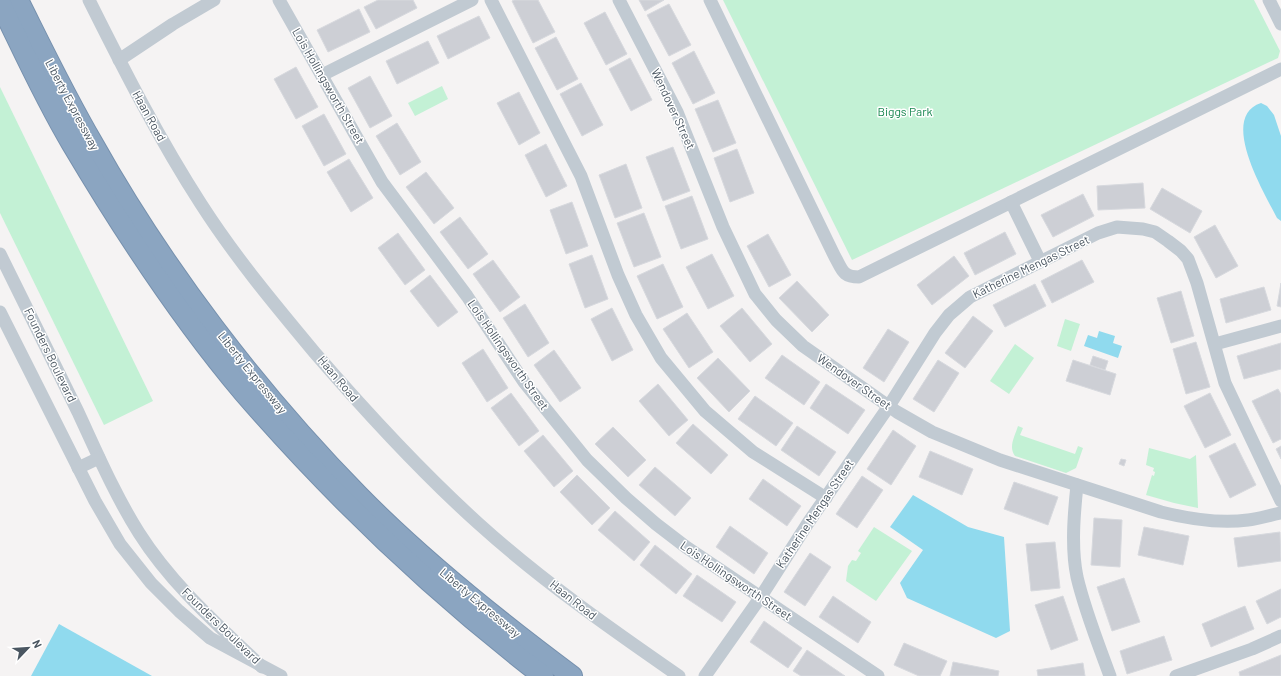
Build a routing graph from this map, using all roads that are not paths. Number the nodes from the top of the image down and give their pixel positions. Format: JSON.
{"nodes":[{"id":1,"x":18,"y":0,"type":"edge"},
{"id":2,"x":89,"y":0,"type":"edge"},
{"id":3,"x":214,"y":0,"type":"edge"},
{"id":4,"x":279,"y":0,"type":"edge"},
{"id":5,"x":472,"y":0,"type":"edge"},
{"id":6,"x":491,"y":0,"type":"edge"},
{"id":7,"x":619,"y":0,"type":"edge"},
{"id":8,"x":710,"y":0,"type":"edge"},
{"id":9,"x":1269,"y":0,"type":"edge"},
{"id":10,"x":0,"y":3,"type":"edge"},
{"id":11,"x":1281,"y":24,"type":"edge"},
{"id":12,"x":120,"y":60,"type":"junction"},
{"id":13,"x":1281,"y":69,"type":"edge"},
{"id":14,"x":322,"y":75,"type":"junction"},
{"id":15,"x":1011,"y":202,"type":"junction"},
{"id":16,"x":0,"y":254,"type":"edge"},
{"id":17,"x":1040,"y":261,"type":"junction"},
{"id":18,"x":0,"y":312,"type":"edge"},
{"id":19,"x":1281,"y":326,"type":"edge"},
{"id":20,"x":1215,"y":344,"type":"junction"},
{"id":21,"x":888,"y":406,"type":"junction"},
{"id":22,"x":99,"y":458,"type":"junction"},
{"id":23,"x":78,"y":468,"type":"junction"},
{"id":24,"x":1077,"y":485,"type":"junction"},
{"id":25,"x":826,"y":498,"type":"junction"},
{"id":26,"x":1281,"y":501,"type":"edge"},
{"id":27,"x":1281,"y":513,"type":"edge"},
{"id":28,"x":760,"y":598,"type":"junction"},
{"id":29,"x":1281,"y":636,"type":"edge"},
{"id":30,"x":262,"y":667,"type":"junction"},
{"id":31,"x":281,"y":676,"type":"edge"},
{"id":32,"x":543,"y":676,"type":"edge"},
{"id":33,"x":572,"y":676,"type":"edge"},
{"id":34,"x":679,"y":676,"type":"edge"},
{"id":35,"x":705,"y":676,"type":"edge"},
{"id":36,"x":878,"y":676,"type":"edge"},
{"id":37,"x":1110,"y":676,"type":"edge"},
{"id":38,"x":1176,"y":676,"type":"edge"}],
"edges":[{"from":1,"to":33,"type":"highway","name":"Liberty Expressway"},
{"from":2,"to":12,"type":"street","name":"Haan Road"},
{"from":3,"to":12,"type":"street"},
{"from":4,"to":14,"type":"street","name":"Lois Hollingsworth Street"},
{"from":5,"to":14,"type":"street"},
{"from":6,"to":25,"type":"street"},
{"from":7,"to":21,"type":"street","name":"Wendover Street"},
{"from":8,"to":15,"type":"street"},
{"from":9,"to":11,"type":"street"},
{"from":10,"to":32,"type":"highway","name":"Liberty Expressway"},
{"from":12,"to":34,"type":"street","name":"Haan Road"},
{"from":13,"to":15,"type":"street"},
{"from":14,"to":28,"type":"street","name":"Lois Hollingsworth Street"},
{"from":15,"to":17,"type":"street"},
{"from":16,"to":22,"type":"street","name":"Founders Boulevard"},
{"from":17,"to":20,"type":"street","name":"Katherine Mengas Street"},
{"from":17,"to":21,"type":"street","name":"Katherine Mengas Street"},
{"from":18,"to":23,"type":"street","name":"Founders Boulevard"},
{"from":19,"to":20,"type":"street"},
{"from":20,"to":26,"type":"street","name":"Katherine Mengas Street"},
{"from":21,"to":24,"type":"street","name":"Wendover Street"},
{"from":21,"to":25,"type":"street","name":"Katherine Mengas Street"},
{"from":22,"to":23,"type":"street"},
{"from":22,"to":30,"type":"street","name":"Founders Boulevard"},
{"from":23,"to":30,"type":"street","name":"Founders Boulevard"},
{"from":24,"to":27,"type":"street","name":"Wendover Street"},
{"from":24,"to":37,"type":"street"},
{"from":25,"to":28,"type":"street","name":"Katherine Mengas Street"},
{"from":28,"to":35,"type":"street","name":"Katherine Mengas Street"},
{"from":28,"to":36,"type":"street","name":"Lois Hollingsworth Street"},
{"from":29,"to":38,"type":"street"},
{"from":30,"to":31,"type":"street"}]}
